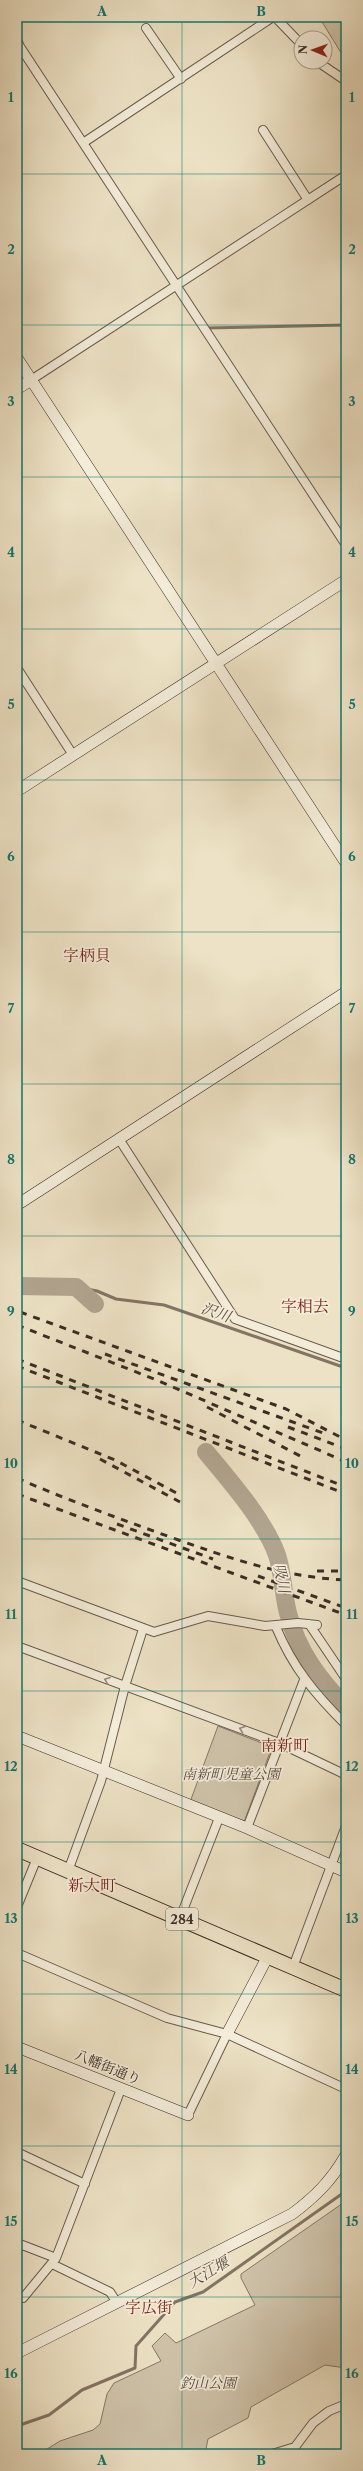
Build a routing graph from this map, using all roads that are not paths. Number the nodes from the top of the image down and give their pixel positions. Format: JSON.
{"nodes":[{"id":1,"x":274,"y":17,"type":"edge"},
{"id":2,"x":146,"y":28,"type":"dead end"},
{"id":3,"x":293,"y":36,"type":"edge"},
{"id":4,"x":17,"y":42,"type":"edge"},
{"id":5,"x":330,"y":70,"type":"edge"},
{"id":6,"x":180,"y":79,"type":"junction"},
{"id":7,"x":346,"y":81,"type":"edge"},
{"id":8,"x":263,"y":130,"type":"dead end"},
{"id":9,"x":83,"y":143,"type":"junction"},
{"id":10,"x":346,"y":175,"type":"edge"},
{"id":11,"x":308,"y":200,"type":"junction"},
{"id":12,"x":175,"y":286,"type":"junction"},
{"id":13,"x":17,"y":358,"type":"edge"},
{"id":14,"x":31,"y":380,"type":"junction"},
{"id":15,"x":17,"y":389,"type":"edge"},
{"id":16,"x":346,"y":545,"type":"edge"},
{"id":17,"x":346,"y":580,"type":"edge"},
{"id":18,"x":215,"y":663,"type":"junction"},
{"id":19,"x":17,"y":668,"type":"edge"},
{"id":20,"x":72,"y":755,"type":"junction"},
{"id":21,"x":17,"y":791,"type":"edge"},
{"id":22,"x":346,"y":863,"type":"edge"},
{"id":23,"x":346,"y":992,"type":"edge"},
{"id":24,"x":119,"y":1139,"type":"junction"},
{"id":25,"x":17,"y":1205,"type":"edge"},
{"id":26,"x":346,"y":1359,"type":"edge"},
{"id":27,"x":17,"y":1581,"type":"edge"},
{"id":28,"x":279,"y":1626,"type":"junction"},
{"id":29,"x":143,"y":1629,"type":"junction"},
{"id":30,"x":17,"y":1646,"type":"edge"},
{"id":31,"x":346,"y":1679,"type":"edge"},
{"id":32,"x":304,"y":1680,"type":"junction"},
{"id":33,"x":125,"y":1686,"type":"junction"},
{"id":34,"x":346,"y":1725,"type":"edge"},
{"id":35,"x":17,"y":1736,"type":"edge"},
{"id":36,"x":279,"y":1743,"type":"junction"},
{"id":37,"x":104,"y":1771,"type":"junction"},
{"id":38,"x":346,"y":1775,"type":"edge"},
{"id":39,"x":219,"y":1818,"type":"junction"},
{"id":40,"x":346,"y":1826,"type":"edge"},
{"id":41,"x":247,"y":1828,"type":"junction"},
{"id":42,"x":17,"y":1849,"type":"edge"},
{"id":43,"x":37,"y":1858,"type":"junction"},
{"id":44,"x":331,"y":1865,"type":"junction"},
{"id":45,"x":68,"y":1871,"type":"junction"},
{"id":46,"x":346,"y":1872,"type":"edge"},
{"id":47,"x":17,"y":1907,"type":"edge"},
{"id":48,"x":180,"y":1918,"type":"junction"},
{"id":49,"x":17,"y":1953,"type":"edge"},
{"id":50,"x":268,"y":1956,"type":"junction"},
{"id":51,"x":293,"y":1967,"type":"junction"},
{"id":52,"x":346,"y":1990,"type":"edge"},
{"id":53,"x":227,"y":2034,"type":"junction"},
{"id":54,"x":17,"y":2047,"type":"edge"},
{"id":55,"x":346,"y":2088,"type":"edge"},
{"id":56,"x":122,"y":2089,"type":"junction"},
{"id":57,"x":188,"y":2115,"type":"joint"},
{"id":58,"x":17,"y":2152,"type":"edge"},
{"id":59,"x":346,"y":2155,"type":"edge"},
{"id":60,"x":86,"y":2184,"type":"junction"},
{"id":61,"x":17,"y":2243,"type":"edge"},
{"id":62,"x":54,"y":2261,"type":"junction"},
{"id":63,"x":17,"y":2296,"type":"edge"},
{"id":64,"x":117,"y":2303,"type":"junction"},
{"id":65,"x":17,"y":2353,"type":"edge"},
{"id":66,"x":346,"y":2404,"type":"edge"},
{"id":67,"x":272,"y":2454,"type":"edge"}],
"edges":[{"from":1,"to":3,"type":"street"},
{"from":1,"to":6,"type":"street"},
{"from":2,"to":6,"type":"street"},
{"from":4,"to":9,"type":"street"},
{"from":5,"to":7,"type":"street"},
{"from":6,"to":9,"type":"street"},
{"from":8,"to":11,"type":"street"},
{"from":9,"to":12,"type":"street"},
{"from":10,"to":11,"type":"street"},
{"from":11,"to":12,"type":"street"},
{"from":12,"to":14,"type":"street"},
{"from":12,"to":16,"type":"street"},
{"from":13,"to":14,"type":"street"},
{"from":14,"to":15,"type":"street"},
{"from":14,"to":18,"type":"street"},
{"from":17,"to":18,"type":"street"},
{"from":18,"to":20,"type":"street"},
{"from":18,"to":22,"type":"street"},
{"from":19,"to":20,"type":"street"},
{"from":20,"to":21,"type":"street"},
{"from":23,"to":24,"type":"street"},
{"from":24,"to":25,"type":"street"},
{"from":24,"to":26,"type":"street"},
{"from":27,"to":29,"type":"street"},
{"from":28,"to":29,"type":"street"},
{"from":28,"to":31,"type":"street"},
{"from":28,"to":32,"type":"street"},
{"from":29,"to":33,"type":"street"},
{"from":33,"to":30,"type":"street","one_way":true},
{"from":32,"to":34,"type":"street"},
{"from":32,"to":36,"type":"street"},
{"from":36,"to":33,"type":"street","one_way":true},
{"from":33,"to":37,"type":"street"},
{"from":35,"to":37,"type":"street"},
{"from":36,"to":38,"type":"street"},
{"from":36,"to":41,"type":"street"},
{"from":37,"to":39,"type":"street"},
{"from":37,"to":45,"type":"street"},
{"from":39,"to":41,"type":"street"},
{"from":39,"to":48,"type":"street"},
{"from":40,"to":44,"type":"street"},
{"from":41,"to":44,"type":"street"},
{"from":42,"to":43,"type":"highway","number":"284"},
{"from":43,"to":45,"type":"highway","number":"284"},
{"from":43,"to":47,"type":"street"},
{"from":44,"to":46,"type":"street"},
{"from":44,"to":51,"type":"street"},
{"from":45,"to":48,"type":"highway","number":"284"},
{"from":48,"to":50,"type":"highway","number":"284"},
{"from":49,"to":53,"type":"street"},
{"from":50,"to":51,"type":"highway","number":"284"},
{"from":50,"to":53,"type":"street"},
{"from":51,"to":52,"type":"highway","number":"284"},
{"from":53,"to":55,"type":"street"},
{"from":53,"to":57,"type":"street"},
{"from":54,"to":56,"type":"street","name":"八幡街通り"},
{"from":56,"to":57,"type":"street","name":"八幡街通り"},
{"from":56,"to":60,"type":"street"},
{"from":58,"to":60,"type":"street"},
{"from":59,"to":64,"type":"street"},
{"from":60,"to":62,"type":"street"},
{"from":61,"to":62,"type":"street"},
{"from":62,"to":63,"type":"street"},
{"from":62,"to":64,"type":"street"},
{"from":64,"to":65,"type":"street"},
{"from":66,"to":67,"type":"street"}]}
